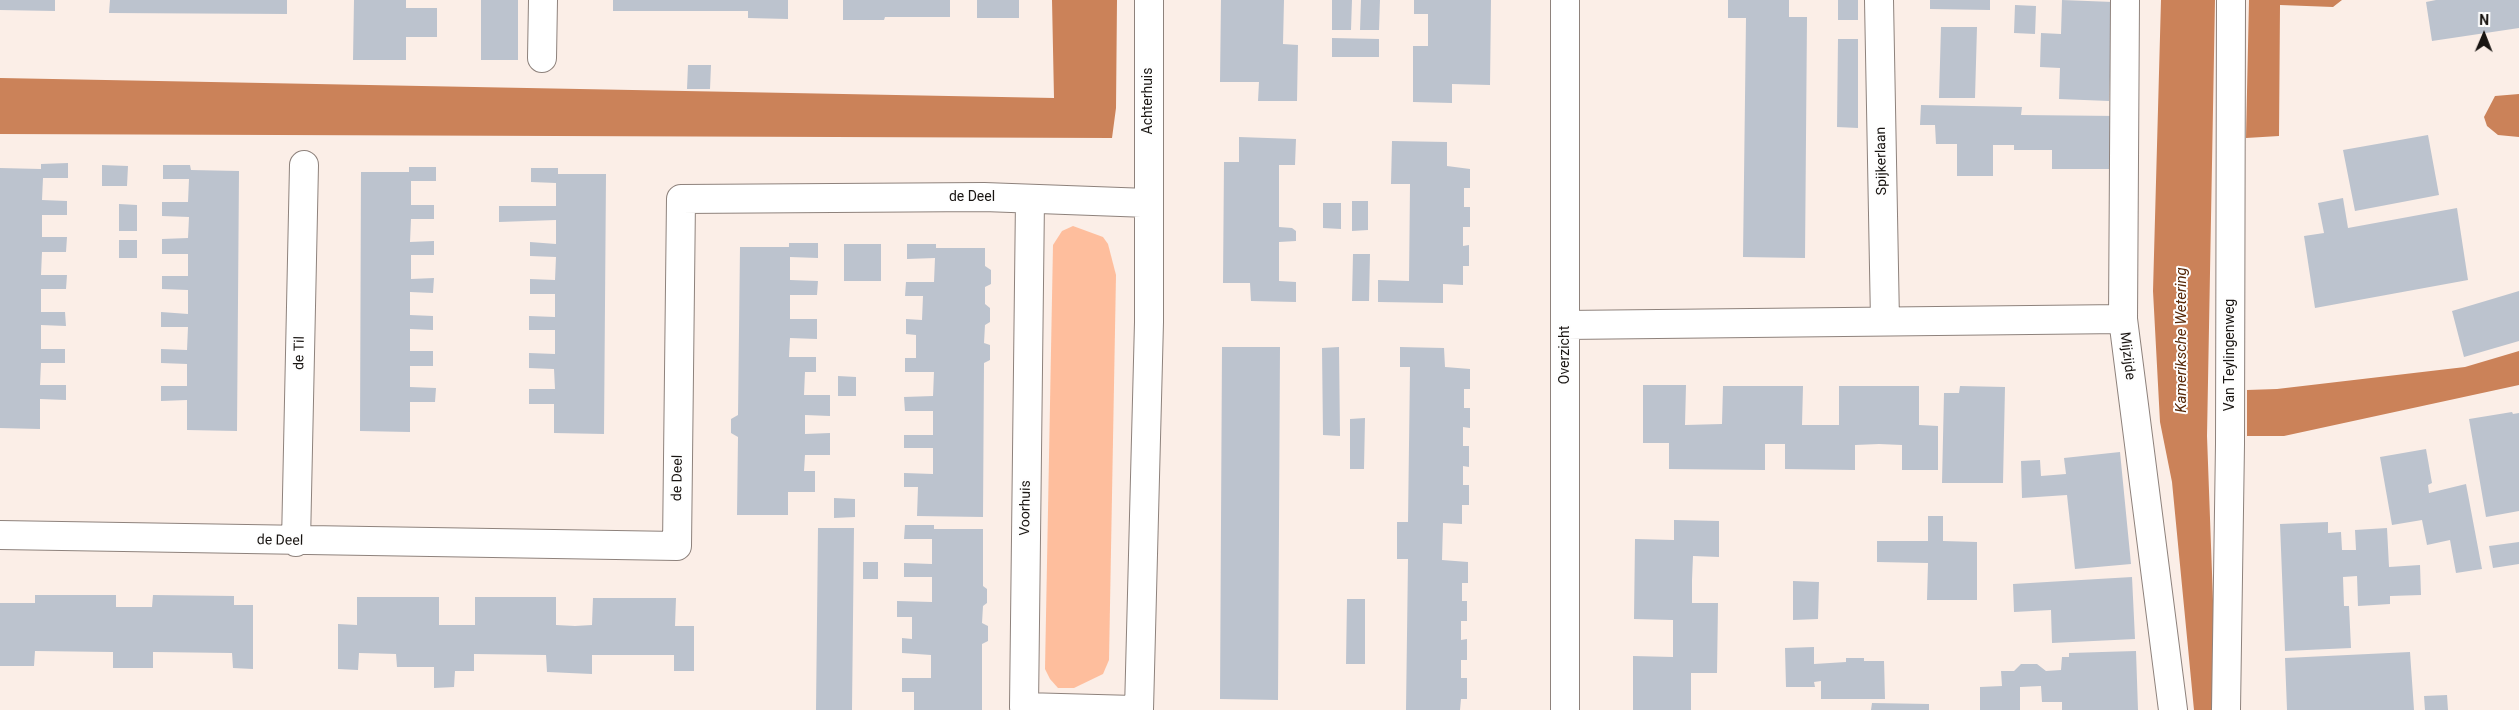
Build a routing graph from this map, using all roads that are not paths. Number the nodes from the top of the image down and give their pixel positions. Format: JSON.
{"nodes":[{"id":1,"x":543,"y":0,"type":"edge"},
{"id":2,"x":1149,"y":0,"type":"edge"},
{"id":3,"x":1565,"y":0,"type":"edge"},
{"id":4,"x":1879,"y":0,"type":"edge"},
{"id":5,"x":2125,"y":0,"type":"edge"},
{"id":6,"x":2231,"y":0,"type":"edge"},
{"id":7,"x":542,"y":58,"type":"dead end"},
{"id":8,"x":304,"y":165,"type":"dead end"},
{"id":9,"x":1030,"y":198,"type":"junction"},
{"id":10,"x":1148,"y":203,"type":"junction"},
{"id":11,"x":2123,"y":319,"type":"junction"},
{"id":12,"x":1884,"y":321,"type":"junction"},
{"id":13,"x":1565,"y":325,"type":"junction"},
{"id":14,"x":0,"y":535,"type":"edge"},
{"id":15,"x":296,"y":542,"type":"junction"},
{"id":16,"x":1134,"y":710,"type":"edge"},
{"id":17,"x":1139,"y":710,"type":"edge"},
{"id":18,"x":1565,"y":710,"type":"edge"},
{"id":19,"x":2173,"y":710,"type":"edge"},
{"id":20,"x":2226,"y":710,"type":"edge"}],
"edges":[{"from":1,"to":7,"type":"street"},
{"from":2,"to":10,"type":"street","name":"Achterhuis"},
{"from":3,"to":13,"type":"street","name":"Overzicht"},
{"from":4,"to":12,"type":"street","name":"Spijkerlaan"},
{"from":5,"to":11,"type":"street","name":"Mijzijde"},
{"from":6,"to":20,"type":"street","name":"Van Teylingenweg"},
{"from":8,"to":15,"type":"street","name":"de Til"},
{"from":9,"to":10,"type":"street","name":"de Deel"},
{"from":9,"to":15,"type":"street","name":"de Deel"},
{"from":9,"to":16,"type":"street","name":"Voorhuis"},
{"from":10,"to":17,"type":"street"},
{"from":11,"to":12,"type":"street"},
{"from":11,"to":19,"type":"street","name":"Mijzijde"},
{"from":12,"to":13,"type":"street"},
{"from":13,"to":18,"type":"street","name":"Overzicht"},
{"from":14,"to":15,"type":"street","name":"de Deel"}]}
